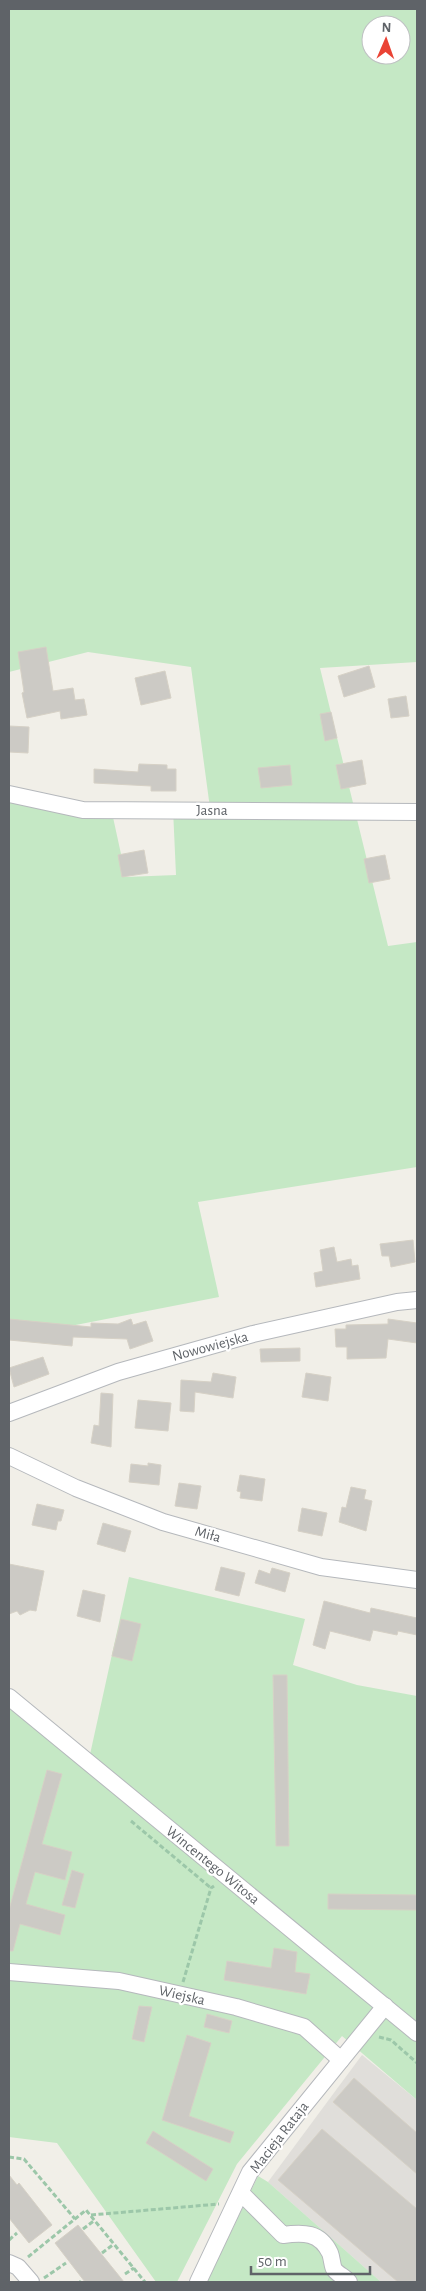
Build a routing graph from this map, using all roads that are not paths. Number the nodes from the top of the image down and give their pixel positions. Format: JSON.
{"nodes":[{"id":1,"x":9,"y":794,"type":"edge"},
{"id":2,"x":417,"y":812,"type":"edge"},
{"id":3,"x":417,"y":1300,"type":"edge"},
{"id":4,"x":9,"y":1413,"type":"edge"},
{"id":5,"x":9,"y":1456,"type":"edge"},
{"id":6,"x":417,"y":1580,"type":"edge"},
{"id":7,"x":9,"y":1696,"type":"edge"},
{"id":8,"x":9,"y":1972,"type":"edge"},
{"id":9,"x":385,"y":2006,"type":"junction"},
{"id":10,"x":417,"y":2033,"type":"edge"},
{"id":11,"x":341,"y":2060,"type":"junction"},
{"id":12,"x":244,"y":2196,"type":"dead end"},
{"id":13,"x":9,"y":2263,"type":"edge"},
{"id":14,"x":38,"y":2280,"type":"edge"},
{"id":15,"x":198,"y":2282,"type":"edge"},
{"id":16,"x":349,"y":2282,"type":"edge"}],
"edges":[{"from":1,"to":2,"type":"street","name":"Jasna"},
{"from":3,"to":4,"type":"street","name":"Nowowiejska"},
{"from":5,"to":6,"type":"street","name":"Miła"},
{"from":7,"to":9,"type":"street","name":"Wincentego Witosa"},
{"from":8,"to":11,"type":"street","name":"Wiejska"},
{"from":9,"to":10,"type":"street","name":"Wincentego Witosa"},
{"from":9,"to":11,"type":"street","name":"Macieja Rataja"},
{"from":11,"to":15,"type":"street","name":"Macieja Rataja"},
{"from":12,"to":16,"type":"street"},
{"from":13,"to":14,"type":"street"}]}
